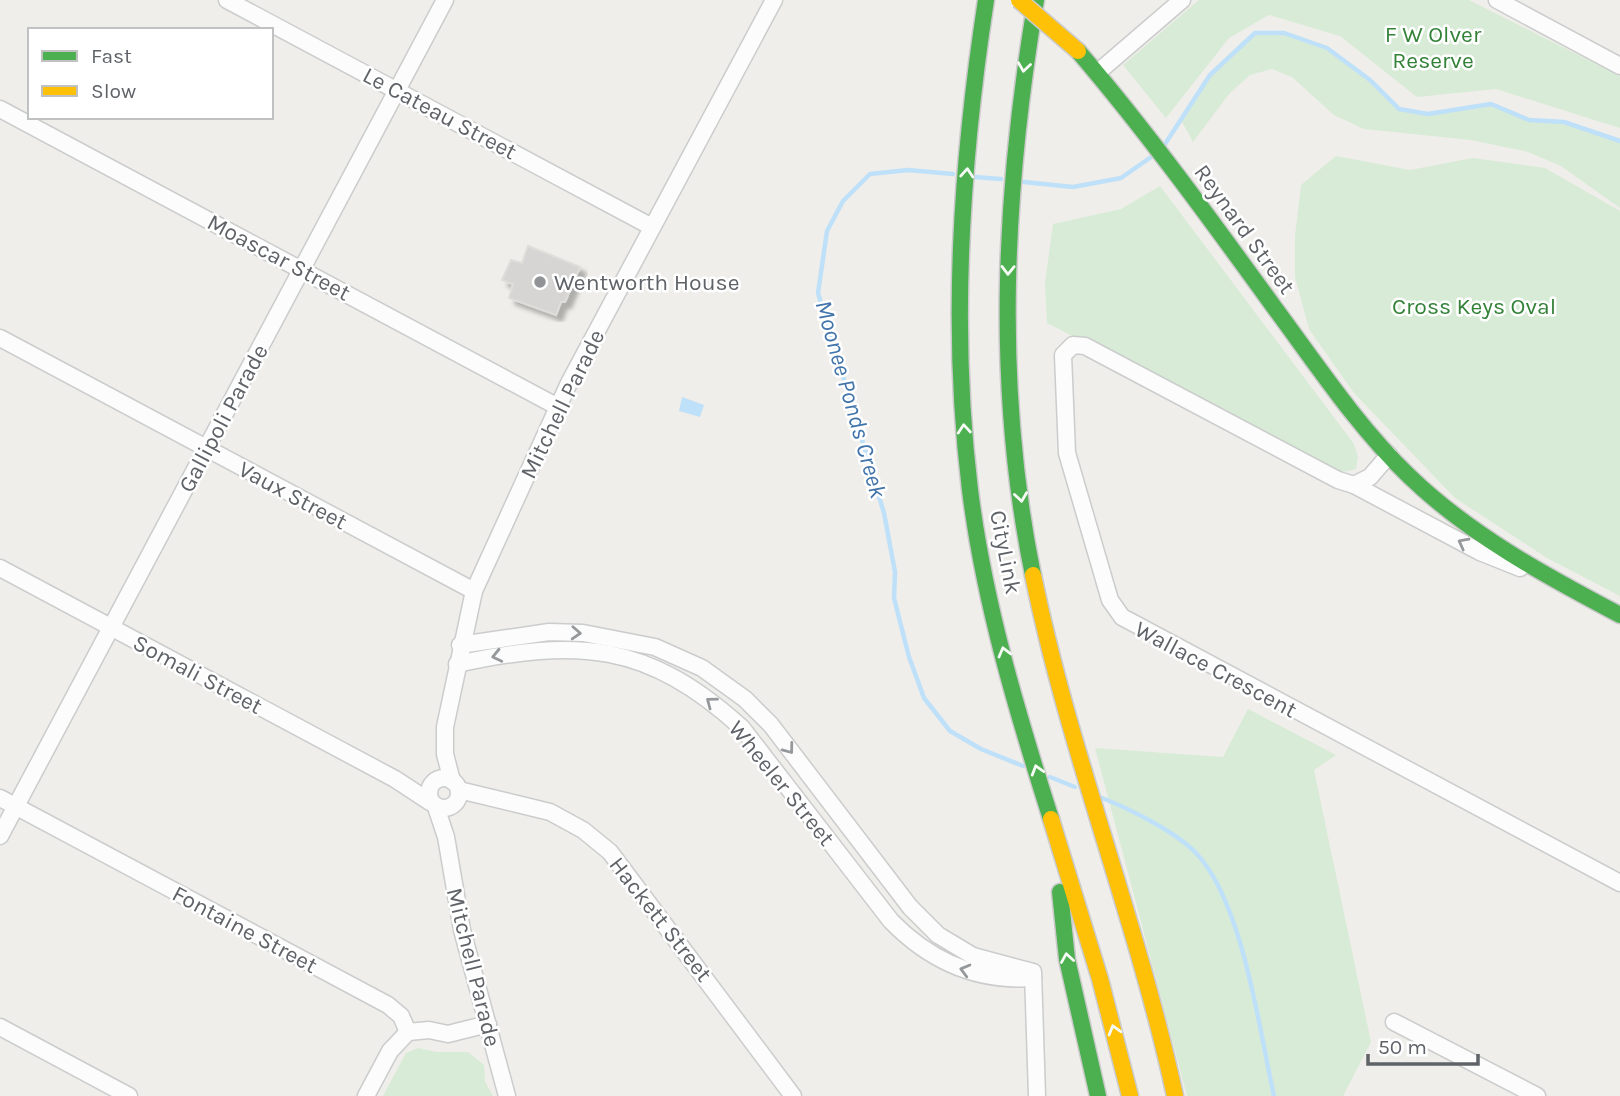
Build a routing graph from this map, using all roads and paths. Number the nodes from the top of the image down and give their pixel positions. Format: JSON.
{"nodes":[{"id":1,"x":227,"y":0,"type":"edge"},
{"id":2,"x":445,"y":0,"type":"edge"},
{"id":3,"x":774,"y":0,"type":"edge"},
{"id":4,"x":986,"y":0,"type":"edge"},
{"id":5,"x":1019,"y":0,"type":"edge"},
{"id":6,"x":1036,"y":0,"type":"edge"},
{"id":7,"x":1182,"y":0,"type":"edge"},
{"id":8,"x":1497,"y":0,"type":"edge"},
{"id":9,"x":1620,"y":66,"type":"edge"},
{"id":10,"x":1097,"y":73,"type":"junction"},
{"id":11,"x":397,"y":90,"type":"junction"},
{"id":12,"x":0,"y":109,"type":"edge"},
{"id":13,"x":652,"y":227,"type":"junction"},
{"id":14,"x":302,"y":270,"type":"junction"},
{"id":15,"x":0,"y":338,"type":"edge"},
{"id":16,"x":558,"y":407,"type":"junction"},
{"id":17,"x":206,"y":449,"type":"junction"},
{"id":18,"x":1389,"y":455,"type":"junction"},
{"id":19,"x":1354,"y":485,"type":"junction"},
{"id":20,"x":0,"y":568,"type":"edge"},
{"id":21,"x":1571,"y":589,"type":"junction"},
{"id":22,"x":474,"y":591,"type":"junction"},
{"id":23,"x":1620,"y":615,"type":"edge"},
{"id":24,"x":111,"y":628,"type":"junction"},
{"id":25,"x":460,"y":645,"type":"junction"},
{"id":26,"x":457,"y":664,"type":"junction"},
{"id":27,"x":445,"y":754,"type":"junction"},
{"id":28,"x":395,"y":779,"type":"junction"},
{"id":29,"x":433,"y":783,"type":"junction"},
{"id":30,"x":0,"y":798,"type":"edge"},
{"id":31,"x":448,"y":798,"type":"junction"},
{"id":32,"x":16,"y":807,"type":"junction"},
{"id":33,"x":1054,"y":822,"type":"junction"},
{"id":34,"x":0,"y":836,"type":"edge"},
{"id":35,"x":1620,"y":883,"type":"edge"},
{"id":36,"x":1033,"y":975,"type":"junction"},
{"id":37,"x":1394,"y":1022,"type":"dead end"},
{"id":38,"x":488,"y":1024,"type":"junction"},
{"id":39,"x":0,"y":1027,"type":"edge"},
{"id":40,"x":408,"y":1032,"type":"junction"},
{"id":41,"x":786,"y":1094,"type":"edge"},
{"id":42,"x":129,"y":1096,"type":"edge"},
{"id":43,"x":366,"y":1096,"type":"edge"},
{"id":44,"x":507,"y":1096,"type":"edge"},
{"id":45,"x":1037,"y":1096,"type":"edge"},
{"id":46,"x":1098,"y":1096,"type":"edge"},
{"id":47,"x":1130,"y":1096,"type":"edge"},
{"id":48,"x":1175,"y":1096,"type":"edge"},
{"id":49,"x":1537,"y":1096,"type":"edge"}],
"edges":[{"from":1,"to":11,"type":"street","name":"Le Cateau Street"},
{"from":2,"to":11,"type":"street","name":"Gallipoli Parade"},
{"from":3,"to":13,"type":"street","name":"Mitchell Parade"},
{"from":33,"to":4,"type":"main road","name":"CityLink","one_way":true},
{"from":5,"to":10,"type":"main road","name":"Reynard Street","bridge":true},
{"from":6,"to":48,"type":"main road","name":"CityLink","one_way":true},
{"from":7,"to":10,"type":"street"},
{"from":8,"to":9,"type":"street"},
{"from":10,"to":18,"type":"main road","name":"Reynard Street"},
{"from":11,"to":13,"type":"street","name":"Le Cateau Street"},
{"from":11,"to":14,"type":"street","name":"Gallipoli Parade"},
{"from":12,"to":14,"type":"street","name":"Moascar Street"},
{"from":13,"to":16,"type":"street","name":"Mitchell Parade"},
{"from":14,"to":16,"type":"street","name":"Moascar Street"},
{"from":14,"to":17,"type":"street","name":"Gallipoli Parade"},
{"from":15,"to":17,"type":"street","name":"Vaux Street"},
{"from":16,"to":22,"type":"street","name":"Mitchell Parade"},
{"from":17,"to":22,"type":"street","name":"Vaux Street"},
{"from":17,"to":24,"type":"street","name":"Gallipoli Parade"},
{"from":18,"to":19,"type":"street"},
{"from":18,"to":21,"type":"main road","name":"Reynard Street"},
{"from":21,"to":19,"type":"street","name":"Wallace Crescent","one_way":true},
{"from":19,"to":35,"type":"street","name":"Wallace Crescent"},
{"from":20,"to":24,"type":"street","name":"Somali Street"},
{"from":21,"to":23,"type":"main road","name":"Reynard Street"},
{"from":22,"to":25,"type":"street","name":"Mitchell Parade"},
{"from":24,"to":28,"type":"street","name":"Somali Street"},
{"from":24,"to":32,"type":"street","name":"Gallipoli Parade"},
{"from":25,"to":26,"type":"street","name":"Mitchell Parade"},
{"from":25,"to":36,"type":"street","name":"Wheeler Street","one_way":true},
{"from":26,"to":27,"type":"street","name":"Mitchell Parade"},
{"from":36,"to":26,"type":"street","name":"Wheeler Street","one_way":true},
{"from":27,"to":29,"type":"street","name":"Mitchell Parade"},
{"from":27,"to":31,"type":"street","name":"Mitchell Parade"},
{"from":28,"to":29,"type":"street","name":"Somali Street"},
{"from":28,"to":31,"type":"street","name":"Somali Street"},
{"from":29,"to":31,"type":"street","name":"Mitchell Parade"},
{"from":30,"to":32,"type":"street","name":"Fontaine Street"},
{"from":31,"to":38,"type":"street","name":"Mitchell Parade"},
{"from":31,"to":41,"type":"street","name":"Hackett Street"},
{"from":32,"to":34,"type":"street","name":"Gallipoli Parade"},
{"from":32,"to":40,"type":"street","name":"Fontaine Street"},
{"from":46,"to":33,"type":"main road","one_way":true},
{"from":47,"to":33,"type":"main road","name":"CityLink","one_way":true},
{"from":36,"to":45,"type":"street"},
{"from":37,"to":49,"type":"street"},
{"from":38,"to":40,"type":"street"},
{"from":38,"to":44,"type":"street","name":"Mitchell Parade"},
{"from":39,"to":42,"type":"street"},
{"from":40,"to":43,"type":"street"}]}
